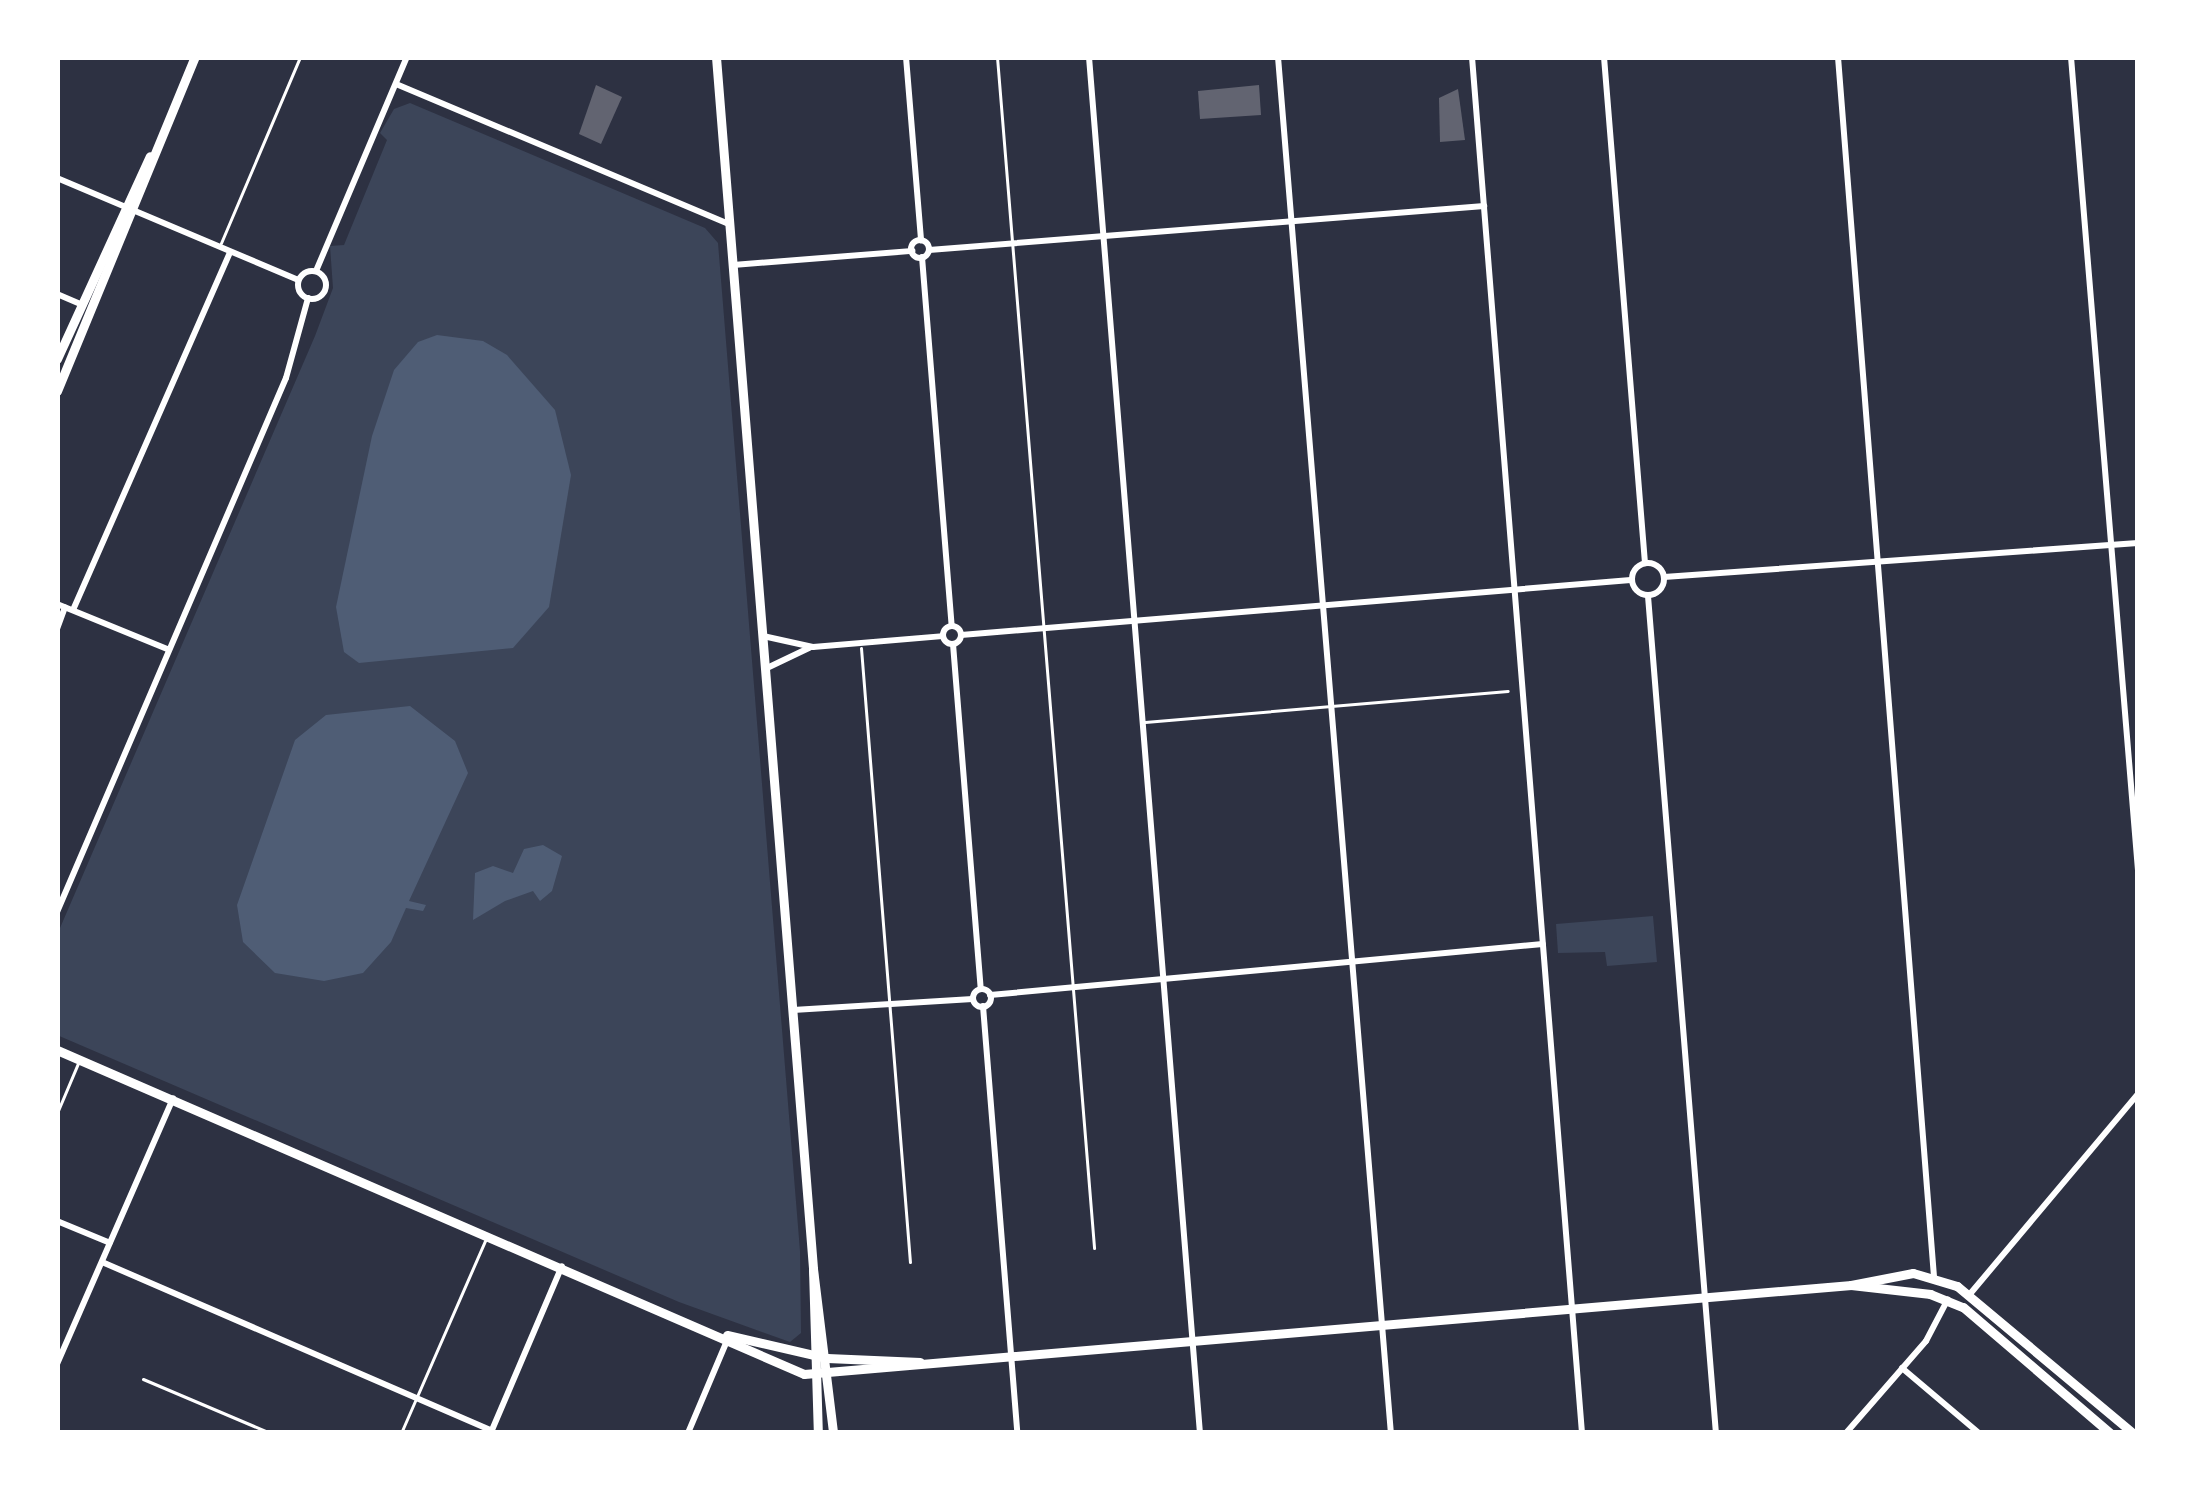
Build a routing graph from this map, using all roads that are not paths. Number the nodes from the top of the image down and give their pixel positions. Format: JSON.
{"nodes":[{"id":1,"x":196,"y":57,"type":"edge"},
{"id":2,"x":300,"y":57,"type":"edge"},
{"id":3,"x":407,"y":57,"type":"edge"},
{"id":4,"x":716,"y":57,"type":"edge"},
{"id":5,"x":906,"y":57,"type":"edge"},
{"id":6,"x":997,"y":57,"type":"edge"},
{"id":7,"x":1089,"y":57,"type":"edge"},
{"id":8,"x":1278,"y":57,"type":"edge"},
{"id":9,"x":1472,"y":57,"type":"edge"},
{"id":10,"x":1604,"y":57,"type":"edge"},
{"id":11,"x":1838,"y":57,"type":"edge"},
{"id":12,"x":2071,"y":57,"type":"edge"},
{"id":13,"x":395,"y":84,"type":"junction"},
{"id":14,"x":57,"y":178,"type":"edge"},
{"id":15,"x":1484,"y":206,"type":"junction"},
{"id":16,"x":129,"y":209,"type":"junction"},
{"id":17,"x":1291,"y":221,"type":"junction"},
{"id":18,"x":729,"y":224,"type":"junction"},
{"id":19,"x":1104,"y":236,"type":"junction"},
{"id":20,"x":921,"y":240,"type":"junction"},
{"id":21,"x":1010,"y":243,"type":"junction"},
{"id":22,"x":219,"y":247,"type":"junction"},
{"id":23,"x":929,"y":250,"type":"junction"},
{"id":24,"x":912,"y":251,"type":"junction"},
{"id":25,"x":230,"y":252,"type":"junction"},
{"id":26,"x":922,"y":257,"type":"junction"},
{"id":27,"x":733,"y":265,"type":"junction"},
{"id":28,"x":316,"y":271,"type":"junction"},
{"id":29,"x":298,"y":280,"type":"junction"},
{"id":30,"x":57,"y":294,"type":"edge"},
{"id":31,"x":308,"y":298,"type":"junction"},
{"id":32,"x":86,"y":306,"type":"junction"},
{"id":33,"x":57,"y":359,"type":"edge"},
{"id":34,"x":57,"y":391,"type":"edge"},
{"id":35,"x":2138,"y":543,"type":"edge"},
{"id":36,"x":2113,"y":545,"type":"junction"},
{"id":37,"x":1879,"y":560,"type":"junction"},
{"id":38,"x":1645,"y":563,"type":"junction"},
{"id":39,"x":1664,"y":577,"type":"junction"},
{"id":40,"x":1631,"y":580,"type":"junction"},
{"id":41,"x":1515,"y":590,"type":"junction"},
{"id":42,"x":1648,"y":596,"type":"junction"},
{"id":43,"x":1324,"y":605,"type":"junction"},
{"id":44,"x":65,"y":607,"type":"edge"},
{"id":45,"x":1136,"y":621,"type":"junction"},
{"id":46,"x":952,"y":626,"type":"junction"},
{"id":47,"x":1042,"y":628,"type":"junction"},
{"id":48,"x":57,"y":629,"type":"edge"},
{"id":49,"x":962,"y":634,"type":"junction"},
{"id":50,"x":763,"y":636,"type":"junction"},
{"id":51,"x":944,"y":636,"type":"junction"},
{"id":52,"x":860,"y":642,"type":"junction"},
{"id":53,"x":953,"y":644,"type":"junction"},
{"id":54,"x":813,"y":647,"type":"junction"},
{"id":55,"x":167,"y":649,"type":"junction"},
{"id":56,"x":765,"y":669,"type":"junction"},
{"id":57,"x":1508,"y":691,"type":"dead end"},
{"id":58,"x":1331,"y":705,"type":"junction"},
{"id":59,"x":1144,"y":722,"type":"junction"},
{"id":60,"x":2138,"y":871,"type":"edge"},
{"id":61,"x":61,"y":892,"type":"edge"},
{"id":62,"x":57,"y":912,"type":"edge"},
{"id":63,"x":1543,"y":944,"type":"junction"},
{"id":64,"x":1353,"y":961,"type":"junction"},
{"id":65,"x":1165,"y":977,"type":"junction"},
{"id":66,"x":1070,"y":985,"type":"junction"},
{"id":67,"x":981,"y":988,"type":"junction"},
{"id":68,"x":990,"y":995,"type":"junction"},
{"id":69,"x":973,"y":999,"type":"junction"},
{"id":70,"x":889,"y":1004,"type":"junction"},
{"id":71,"x":983,"y":1006,"type":"junction"},
{"id":72,"x":793,"y":1010,"type":"junction"},
{"id":73,"x":57,"y":1050,"type":"edge"},
{"id":74,"x":80,"y":1059,"type":"junction"},
{"id":75,"x":2138,"y":1094,"type":"edge"},
{"id":76,"x":173,"y":1098,"type":"junction"},
{"id":77,"x":57,"y":1113,"type":"edge"},
{"id":78,"x":57,"y":1221,"type":"edge"},
{"id":79,"x":488,"y":1234,"type":"junction"},
{"id":80,"x":110,"y":1243,"type":"junction"},
{"id":81,"x":1094,"y":1248,"type":"dead end"},
{"id":82,"x":101,"y":1262,"type":"junction"},
{"id":83,"x":910,"y":1262,"type":"dead end"},
{"id":84,"x":562,"y":1266,"type":"junction"},
{"id":85,"x":813,"y":1269,"type":"junction"},
{"id":86,"x":1934,"y":1277,"type":"junction"},
{"id":87,"x":1851,"y":1285,"type":"junction"},
{"id":88,"x":1970,"y":1294,"type":"junction"},
{"id":89,"x":1703,"y":1299,"type":"junction"},
{"id":90,"x":1948,"y":1299,"type":"junction"},
{"id":91,"x":1572,"y":1310,"type":"junction"},
{"id":92,"x":1382,"y":1325,"type":"junction"},
{"id":93,"x":727,"y":1335,"type":"junction"},
{"id":94,"x":1193,"y":1340,"type":"junction"},
{"id":95,"x":1010,"y":1354,"type":"junction"},
{"id":96,"x":811,"y":1355,"type":"junction"},
{"id":97,"x":826,"y":1358,"type":"junction"},
{"id":98,"x":920,"y":1362,"type":"junction"},
{"id":99,"x":57,"y":1364,"type":"edge"},
{"id":100,"x":1902,"y":1368,"type":"junction"},
{"id":101,"x":813,"y":1376,"type":"junction"},
{"id":102,"x":828,"y":1376,"type":"junction"},
{"id":103,"x":143,"y":1379,"type":"dead end"},
{"id":104,"x":416,"y":1398,"type":"junction"},
{"id":105,"x":491,"y":1432,"type":"edge"},
{"id":106,"x":270,"y":1433,"type":"edge"},
{"id":107,"x":401,"y":1433,"type":"edge"},
{"id":108,"x":688,"y":1433,"type":"edge"},
{"id":109,"x":818,"y":1433,"type":"edge"},
{"id":110,"x":832,"y":1433,"type":"edge"},
{"id":111,"x":1017,"y":1433,"type":"edge"},
{"id":112,"x":1200,"y":1433,"type":"edge"},
{"id":113,"x":1391,"y":1433,"type":"edge"},
{"id":114,"x":1582,"y":1433,"type":"edge"},
{"id":115,"x":1715,"y":1433,"type":"edge"},
{"id":116,"x":1846,"y":1433,"type":"edge"},
{"id":117,"x":1979,"y":1433,"type":"edge"},
{"id":118,"x":2110,"y":1433,"type":"edge"},
{"id":119,"x":2133,"y":1433,"type":"edge"}],
"edges":[{"from":1,"to":16,"type":"main road"},
{"from":2,"to":22,"type":"lane"},
{"from":3,"to":13,"type":"street"},
{"from":4,"to":18,"type":"main road"},
{"from":5,"to":20,"type":"street"},
{"from":6,"to":21,"type":"lane"},
{"from":7,"to":19,"type":"street"},
{"from":8,"to":17,"type":"street"},
{"from":9,"to":15,"type":"street"},
{"from":10,"to":38,"type":"street"},
{"from":11,"to":37,"type":"street"},
{"from":12,"to":36,"type":"street"},
{"from":13,"to":18,"type":"street"},
{"from":13,"to":28,"type":"street"},
{"from":14,"to":16,"type":"street"},
{"from":15,"to":17,"type":"street"},
{"from":15,"to":41,"type":"street"},
{"from":16,"to":22,"type":"street"},
{"from":16,"to":32,"type":"main road"},
{"from":17,"to":19,"type":"street"},
{"from":17,"to":43,"type":"street"},
{"from":18,"to":27,"type":"main road"},
{"from":19,"to":21,"type":"street"},
{"from":19,"to":45,"type":"street"},
{"from":20,"to":23,"type":"street"},
{"from":20,"to":24,"type":"street"},
{"from":21,"to":23,"type":"street"},
{"from":21,"to":47,"type":"lane"},
{"from":22,"to":25,"type":"street"},
{"from":23,"to":26,"type":"street"},
{"from":24,"to":26,"type":"street"},
{"from":24,"to":27,"type":"street"},
{"from":25,"to":29,"type":"street"},
{"from":25,"to":44,"type":"street"},
{"from":26,"to":46,"type":"street"},
{"from":27,"to":50,"type":"main road"},
{"from":28,"to":29,"type":"street"},
{"from":28,"to":31,"type":"street"},
{"from":29,"to":31,"type":"street"},
{"from":30,"to":32,"type":"street"},
{"from":31,"to":55,"type":"street"},
{"from":32,"to":33,"type":"main road"},
{"from":32,"to":34,"type":"main road"},
{"from":35,"to":36,"type":"street"},
{"from":36,"to":37,"type":"street"},
{"from":36,"to":60,"type":"street"},
{"from":37,"to":39,"type":"street"},
{"from":37,"to":86,"type":"street"},
{"from":38,"to":39,"type":"street"},
{"from":38,"to":40,"type":"street"},
{"from":39,"to":42,"type":"street"},
{"from":40,"to":41,"type":"street"},
{"from":40,"to":42,"type":"street"},
{"from":41,"to":43,"type":"street"},
{"from":41,"to":63,"type":"street"},
{"from":42,"to":89,"type":"street"},
{"from":43,"to":45,"type":"street"},
{"from":43,"to":58,"type":"street"},
{"from":44,"to":48,"type":"street"},
{"from":44,"to":55,"type":"street"},
{"from":45,"to":47,"type":"street"},
{"from":45,"to":59,"type":"street"},
{"from":46,"to":49,"type":"street"},
{"from":46,"to":51,"type":"street"},
{"from":47,"to":49,"type":"street"},
{"from":47,"to":66,"type":"lane"},
{"from":49,"to":53,"type":"street"},
{"from":50,"to":54,"type":"street"},
{"from":50,"to":56,"type":"main road"},
{"from":51,"to":52,"type":"street"},
{"from":51,"to":53,"type":"street"},
{"from":52,"to":54,"type":"street"},
{"from":52,"to":70,"type":"lane"},
{"from":53,"to":67,"type":"street"},
{"from":54,"to":56,"type":"street"},
{"from":55,"to":61,"type":"street"},
{"from":56,"to":72,"type":"main road"},
{"from":57,"to":58,"type":"lane"},
{"from":58,"to":59,"type":"lane"},
{"from":58,"to":64,"type":"street"},
{"from":59,"to":65,"type":"street"},
{"from":61,"to":62,"type":"street"},
{"from":63,"to":64,"type":"street"},
{"from":63,"to":91,"type":"street"},
{"from":64,"to":65,"type":"street"},
{"from":64,"to":92,"type":"street"},
{"from":65,"to":66,"type":"street"},
{"from":65,"to":94,"type":"street"},
{"from":66,"to":68,"type":"street"},
{"from":66,"to":81,"type":"lane"},
{"from":67,"to":68,"type":"street"},
{"from":67,"to":69,"type":"street"},
{"from":68,"to":71,"type":"street"},
{"from":69,"to":70,"type":"street"},
{"from":69,"to":71,"type":"street"},
{"from":70,"to":72,"type":"street"},
{"from":70,"to":83,"type":"lane"},
{"from":71,"to":95,"type":"street"},
{"from":72,"to":85,"type":"main road"},
{"from":73,"to":74,"type":"main road"},
{"from":74,"to":76,"type":"main road"},
{"from":74,"to":77,"type":"lane"},
{"from":75,"to":88,"type":"street"},
{"from":76,"to":79,"type":"main road"},
{"from":76,"to":80,"type":"street"},
{"from":78,"to":80,"type":"street"},
{"from":79,"to":84,"type":"main road"},
{"from":79,"to":104,"type":"lane"},
{"from":80,"to":82,"type":"street"},
{"from":82,"to":99,"type":"street"},
{"from":82,"to":104,"type":"street"},
{"from":84,"to":93,"type":"main road"},
{"from":84,"to":105,"type":"street"},
{"from":85,"to":96,"type":"main road"},
{"from":85,"to":97,"type":"main road"},
{"from":86,"to":87,"type":"main road"},
{"from":86,"to":88,"type":"main road"},
{"from":87,"to":89,"type":"main road"},
{"from":87,"to":90,"type":"main road"},
{"from":88,"to":119,"type":"main road"},
{"from":89,"to":91,"type":"main road"},
{"from":89,"to":115,"type":"street"},
{"from":90,"to":100,"type":"street"},
{"from":90,"to":118,"type":"main road"},
{"from":91,"to":92,"type":"main road"},
{"from":91,"to":114,"type":"street"},
{"from":92,"to":94,"type":"main road"},
{"from":92,"to":113,"type":"street"},
{"from":93,"to":96,"type":"main road"},
{"from":93,"to":101,"type":"main road"},
{"from":93,"to":108,"type":"street"},
{"from":94,"to":95,"type":"main road"},
{"from":94,"to":112,"type":"street"},
{"from":95,"to":98,"type":"main road"},
{"from":95,"to":111,"type":"street"},
{"from":96,"to":97,"type":"main road"},
{"from":96,"to":101,"type":"main road"},
{"from":97,"to":98,"type":"main road"},
{"from":97,"to":102,"type":"main road"},
{"from":98,"to":102,"type":"main road"},
{"from":100,"to":116,"type":"street"},
{"from":100,"to":117,"type":"street"},
{"from":101,"to":102,"type":"main road"},
{"from":101,"to":109,"type":"main road"},
{"from":102,"to":110,"type":"main road"},
{"from":103,"to":106,"type":"lane"},
{"from":104,"to":105,"type":"street"},
{"from":104,"to":107,"type":"lane"}]}
